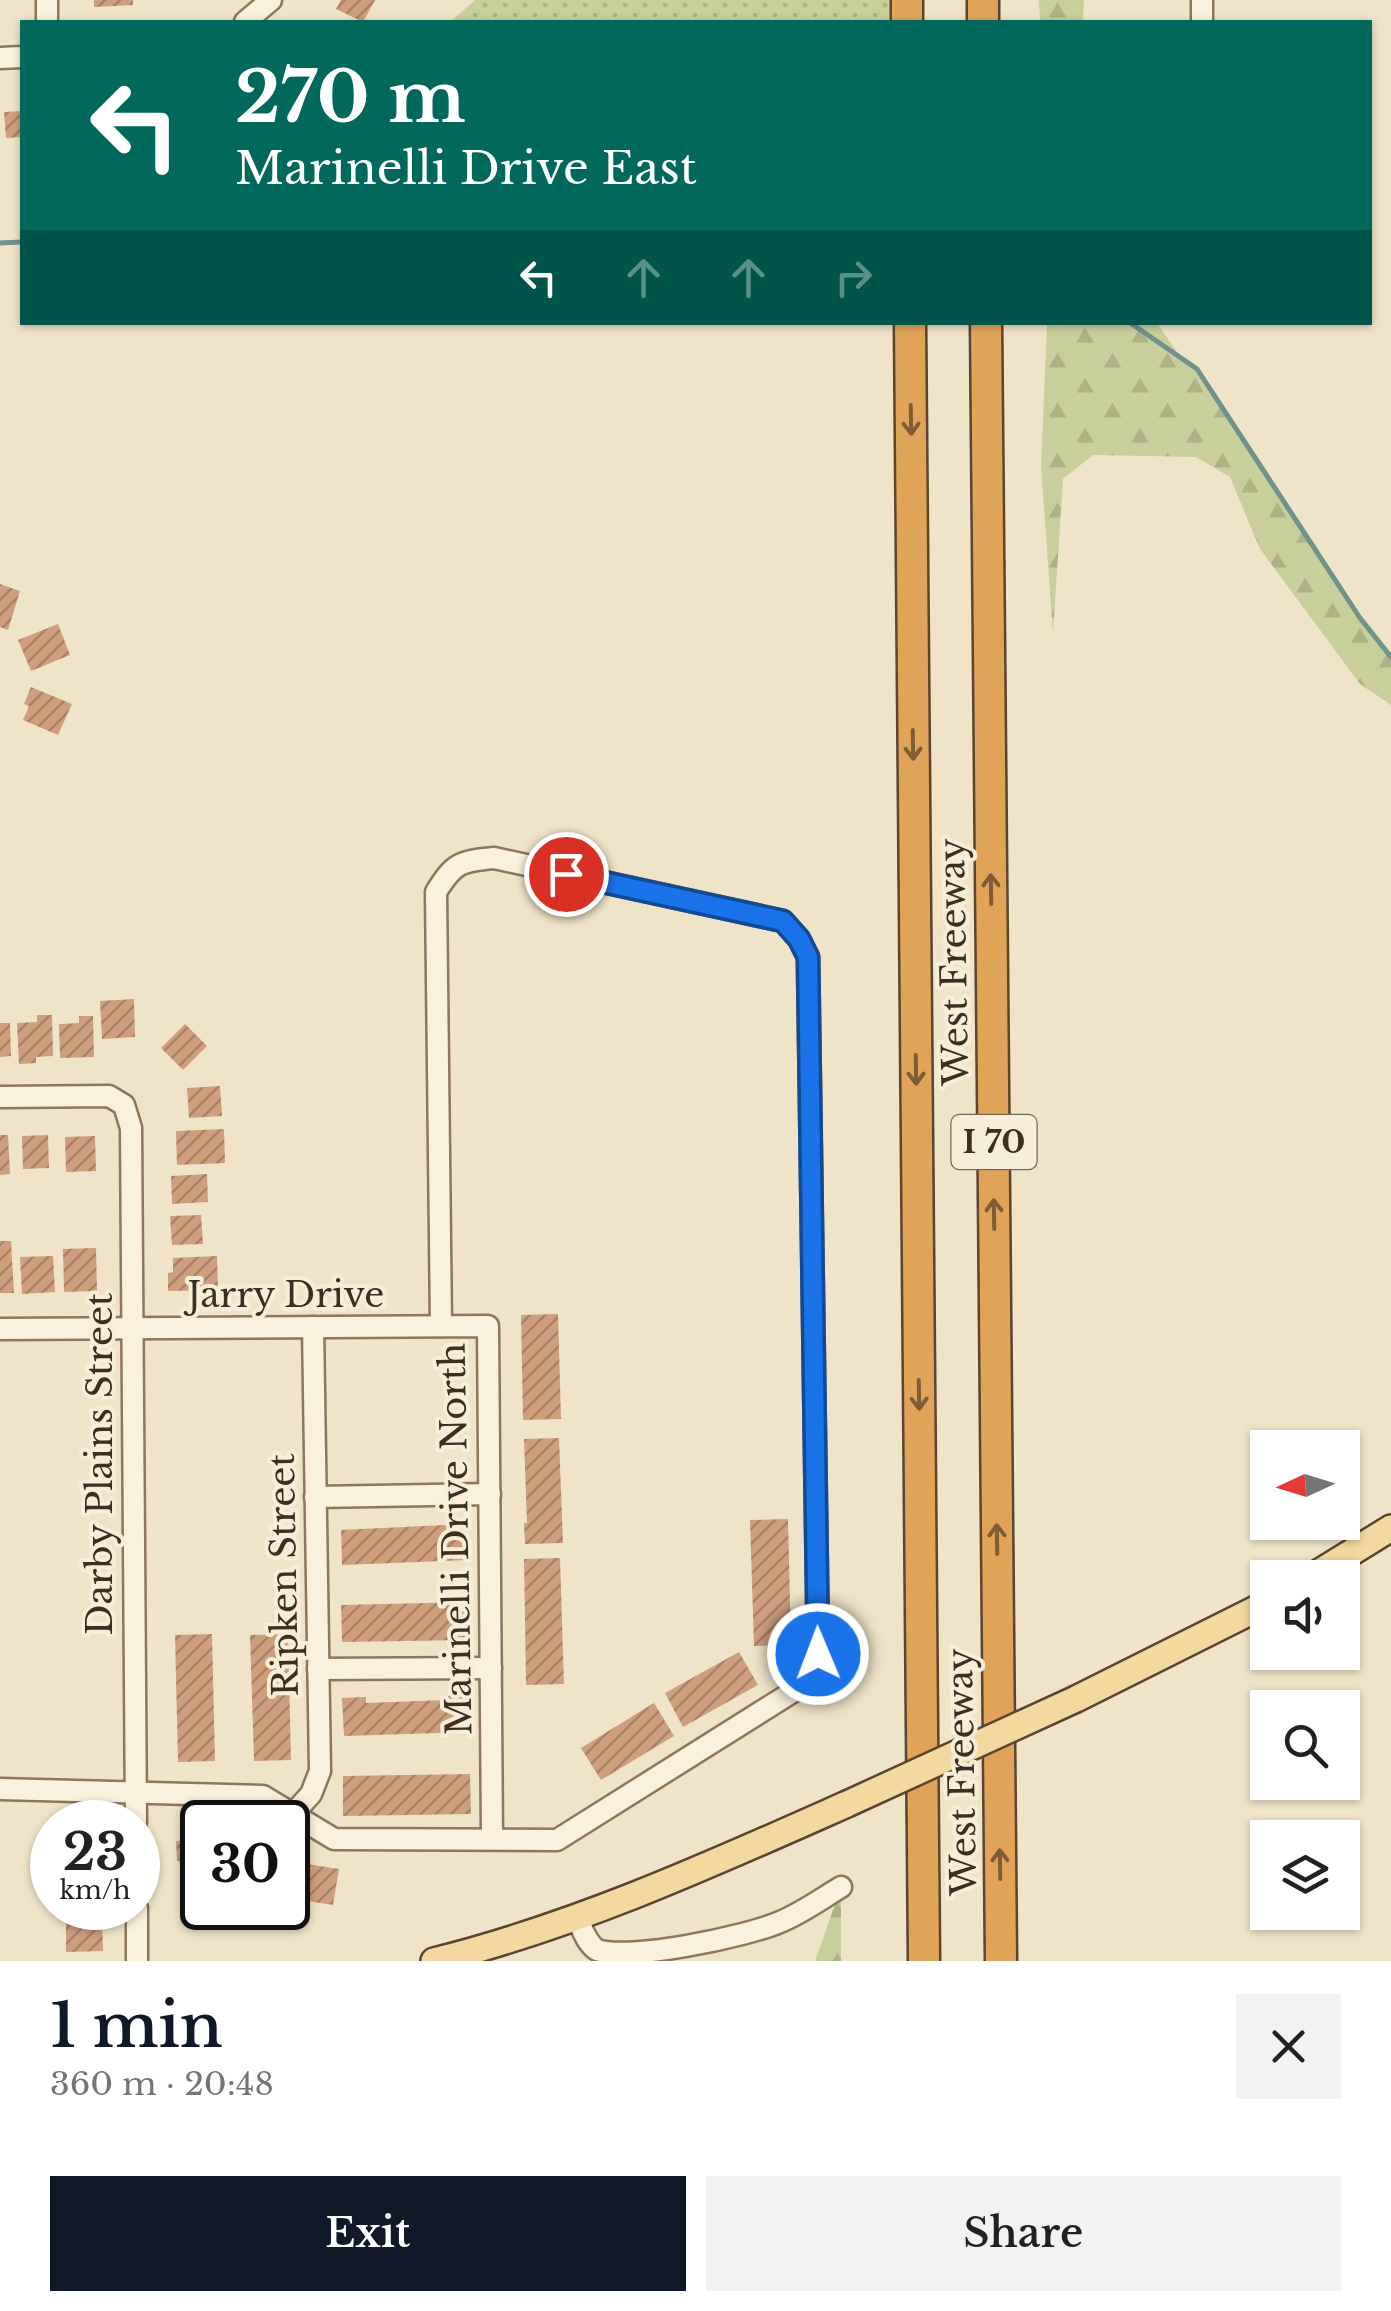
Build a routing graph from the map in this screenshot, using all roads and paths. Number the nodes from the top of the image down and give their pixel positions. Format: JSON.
{"nodes":[{"id":1,"x":271,"y":0,"type":"edge"},
{"id":2,"x":247,"y":20,"type":"edge"},
{"id":3,"x":910,"y":325,"type":"edge"},
{"id":4,"x":986,"y":325,"type":"edge"},
{"id":5,"x":0,"y":1096,"type":"edge"},
{"id":6,"x":441,"y":1326,"type":"junction"},
{"id":7,"x":312,"y":1327,"type":"junction"},
{"id":8,"x":131,"y":1328,"type":"junction"},
{"id":9,"x":0,"y":1329,"type":"edge"},
{"id":10,"x":490,"y":1494,"type":"junction"},
{"id":11,"x":316,"y":1497,"type":"junction"},
{"id":12,"x":1391,"y":1528,"type":"edge"},
{"id":13,"x":1339,"y":1560,"type":"edge"},
{"id":14,"x":1250,"y":1612,"type":"edge"},
{"id":15,"x":491,"y":1668,"type":"junction"},
{"id":16,"x":318,"y":1669,"type":"junction"},
{"id":17,"x":0,"y":1789,"type":"edge"},
{"id":18,"x":136,"y":1792,"type":"junction"},
{"id":19,"x":136,"y":1800,"type":"edge"},
{"id":20,"x":270,"y":1800,"type":"edge"},
{"id":21,"x":306,"y":1800,"type":"edge"},
{"id":22,"x":310,"y":1824,"type":"edge"},
{"id":23,"x":492,"y":1838,"type":"junction"},
{"id":24,"x":841,"y":1887,"type":"dead end"},
{"id":25,"x":577,"y":1917,"type":"junction"},
{"id":26,"x":137,"y":1951,"type":"edge"},
{"id":27,"x":150,"y":1961,"type":"edge"},
{"id":28,"x":434,"y":1961,"type":"edge"},
{"id":29,"x":924,"y":1961,"type":"edge"},
{"id":30,"x":1001,"y":1961,"type":"edge"}],
"edges":[{"from":1,"to":2,"type":"street"},
{"from":3,"to":29,"type":"highway","name":"West Freeway","number":"I 70","one_way":true},
{"from":30,"to":4,"type":"highway","name":"West Freeway","number":"I 70","one_way":true},
{"from":5,"to":8,"type":"street","name":"Darby Plains Street"},
{"from":6,"to":7,"type":"street","name":"Jarry Drive"},
{"from":6,"to":10,"type":"street","name":"Marinelli Drive North"},
{"from":6,"to":23,"type":"street","name":"Marinelli Drive North"},
{"from":7,"to":8,"type":"street","name":"Jarry Drive"},
{"from":7,"to":11,"type":"street","name":"Ripken Street"},
{"from":8,"to":9,"type":"street","name":"Jarry Drive"},
{"from":8,"to":18,"type":"street","name":"Darby Plains Street"},
{"from":10,"to":11,"type":"street"},
{"from":10,"to":15,"type":"street","name":"Marinelli Drive North"},
{"from":11,"to":16,"type":"street","name":"Ripken Street"},
{"from":12,"to":13,"type":"main road"},
{"from":14,"to":25,"type":"main road","bridge":true},
{"from":15,"to":16,"type":"street"},
{"from":15,"to":23,"type":"street","name":"Marinelli Drive North"},
{"from":16,"to":21,"type":"street","name":"Ripken Street"},
{"from":17,"to":18,"type":"street"},
{"from":18,"to":19,"type":"street","name":"Darby Plains Street"},
{"from":18,"to":20,"type":"street"},
{"from":22,"to":23,"type":"street"},
{"from":24,"to":25,"type":"street"},
{"from":25,"to":28,"type":"main road"},
{"from":26,"to":27,"type":"street"}]}
